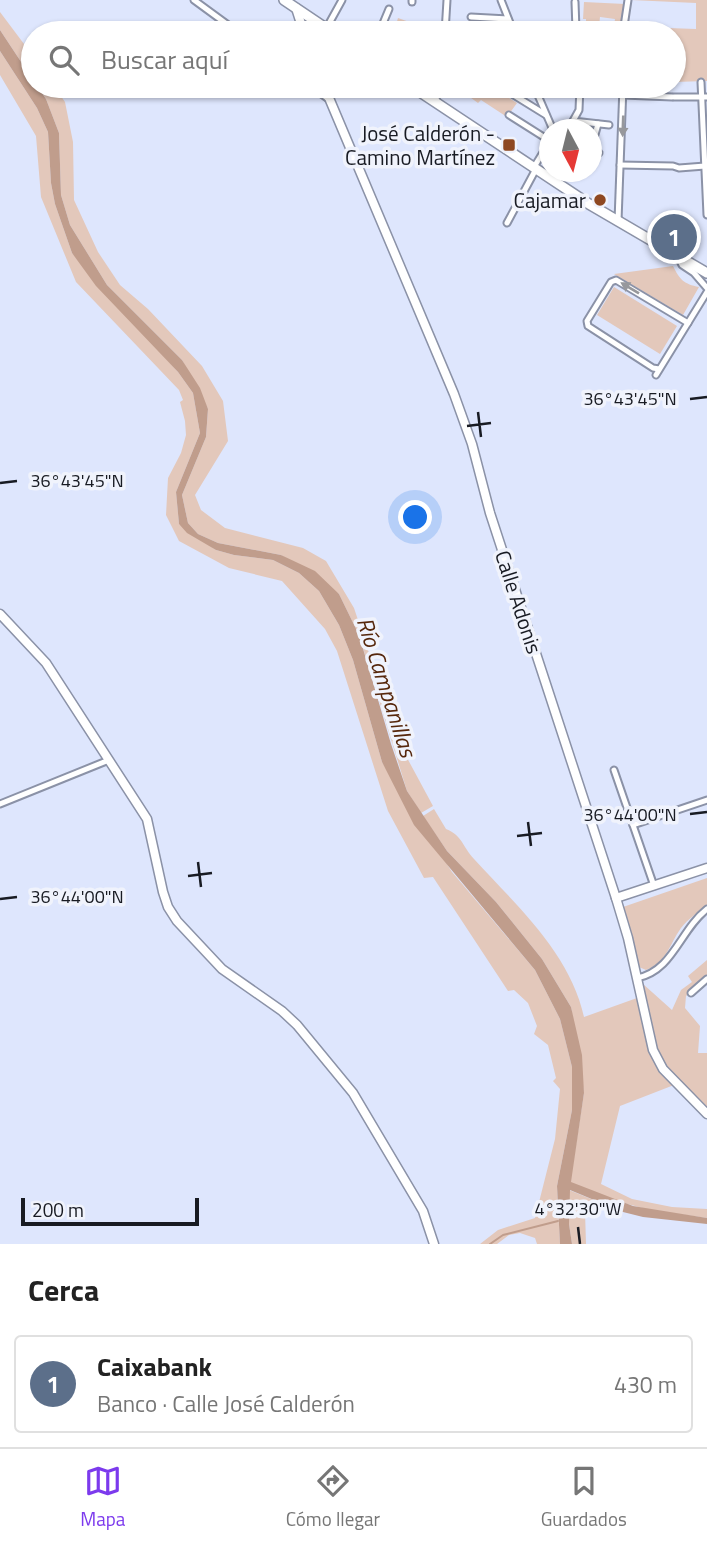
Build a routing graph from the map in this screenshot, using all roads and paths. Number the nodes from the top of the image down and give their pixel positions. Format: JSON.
{"nodes":[{"id":1,"x":194,"y":0,"type":"edge"},
{"id":2,"x":284,"y":0,"type":"edge"},
{"id":3,"x":342,"y":0,"type":"edge"},
{"id":4,"x":447,"y":0,"type":"edge"},
{"id":5,"x":501,"y":0,"type":"edge"},
{"id":6,"x":628,"y":0,"type":"edge"},
{"id":7,"x":575,"y":2,"type":"dead end"},
{"id":8,"x":296,"y":8,"type":"junction"},
{"id":9,"x":389,"y":9,"type":"dead end"},
{"id":10,"x":471,"y":17,"type":"dead end"},
{"id":11,"x":508,"y":19,"type":"joint"},
{"id":12,"x":223,"y":21,"type":"edge"},
{"id":13,"x":300,"y":21,"type":"edge"},
{"id":14,"x":315,"y":21,"type":"edge"},
{"id":15,"x":333,"y":21,"type":"edge"},
{"id":16,"x":384,"y":21,"type":"edge"},
{"id":17,"x":446,"y":21,"type":"edge"},
{"id":18,"x":576,"y":21,"type":"edge"},
{"id":19,"x":625,"y":21,"type":"edge"},
{"id":20,"x":701,"y":82,"type":"dead end"},
{"id":21,"x":686,"y":97,"type":"edge"},
{"id":22,"x":327,"y":98,"type":"edge"},
{"id":23,"x":430,"y":98,"type":"edge"},
{"id":24,"x":436,"y":98,"type":"edge"},
{"id":25,"x":518,"y":98,"type":"edge"},
{"id":26,"x":539,"y":98,"type":"edge"},
{"id":27,"x":580,"y":98,"type":"edge"},
{"id":28,"x":623,"y":98,"type":"edge"},
{"id":29,"x":704,"y":98,"type":"edge"},
{"id":30,"x":330,"y":100,"type":"joint"},
{"id":31,"x":436,"y":102,"type":"junction"},
{"id":32,"x":509,"y":115,"type":"dead end"},
{"id":33,"x":546,"y":115,"type":"junction"},
{"id":34,"x":548,"y":119,"type":"edge"},
{"id":35,"x":574,"y":119,"type":"edge"},
{"id":36,"x":602,"y":124,"type":"edge"},
{"id":37,"x":609,"y":125,"type":"dead end"},
{"id":38,"x":705,"y":128,"type":"edge"},
{"id":39,"x":539,"y":134,"type":"edge"},
{"id":40,"x":706,"y":158,"type":"edge"},
{"id":41,"x":539,"y":161,"type":"edge"},
{"id":42,"x":620,"y":165,"type":"junction"},
{"id":43,"x":705,"y":166,"type":"edge"},
{"id":44,"x":535,"y":168,"type":"junction"},
{"id":45,"x":707,"y":189,"type":"edge"},
{"id":46,"x":707,"y":215,"type":"edge"},
{"id":47,"x":618,"y":221,"type":"junction"},
{"id":48,"x":507,"y":223,"type":"dead end"},
{"id":49,"x":678,"y":256,"type":"junction"},
{"id":50,"x":707,"y":273,"type":"edge"},
{"id":51,"x":707,"y":290,"type":"edge"},
{"id":52,"x":688,"y":323,"type":"junction"},
{"id":53,"x":0,"y":614,"type":"edge"},
{"id":54,"x":109,"y":760,"type":"junction"},
{"id":55,"x":614,"y":771,"type":"dead end"},
{"id":56,"x":707,"y":800,"type":"edge"},
{"id":57,"x":0,"y":804,"type":"edge"},
{"id":58,"x":633,"y":825,"type":"junction"},
{"id":59,"x":707,"y":868,"type":"edge"},
{"id":60,"x":654,"y":886,"type":"junction"},
{"id":61,"x":616,"y":898,"type":"junction"},
{"id":62,"x":707,"y":909,"type":"edge"},
{"id":63,"x":637,"y":978,"type":"junction"},
{"id":64,"x":707,"y":979,"type":"edge"},
{"id":65,"x":691,"y":993,"type":"dead end"},
{"id":66,"x":707,"y":1114,"type":"edge"},
{"id":67,"x":434,"y":1244,"type":"edge"}],
"edges":[{"from":1,"to":12,"type":"street"},
{"from":2,"to":8,"type":"main road"},
{"from":3,"to":15,"type":"street"},
{"from":4,"to":17,"type":"street"},
{"from":5,"to":11,"type":"street"},
{"from":6,"to":19,"type":"street"},
{"from":7,"to":18,"type":"street"},
{"from":8,"to":13,"type":"main road"},
{"from":8,"to":14,"type":"main road"},
{"from":9,"to":16,"type":"street"},
{"from":10,"to":11,"type":"street"},
{"from":20,"to":29,"type":"street"},
{"from":21,"to":29,"type":"street"},
{"from":22,"to":30,"type":"street"},
{"from":23,"to":31,"type":"main road"},
{"from":24,"to":31,"type":"street"},
{"from":25,"to":33,"type":"street"},
{"from":26,"to":33,"type":"street"},
{"from":27,"to":35,"type":"street"},
{"from":28,"to":42,"type":"street","one_way":true},
{"from":29,"to":38,"type":"street"},
{"from":30,"to":61,"type":"main road","name":"Calle Adonis"},
{"from":31,"to":44,"type":"main road"},
{"from":32,"to":39,"type":"street"},
{"from":33,"to":34,"type":"street"},
{"from":36,"to":37,"type":"street"},
{"from":38,"to":40,"type":"street"},
{"from":40,"to":43,"type":"street"},
{"from":41,"to":44,"type":"street"},
{"from":42,"to":43,"type":"street"},
{"from":42,"to":47,"type":"street"},
{"from":43,"to":45,"type":"street"},
{"from":44,"to":47,"type":"main road"},
{"from":44,"to":48,"type":"street"},
{"from":45,"to":46,"type":"street"},
{"from":47,"to":49,"type":"main road"},
{"from":49,"to":50,"type":"main road"},
{"from":49,"to":51,"type":"street"},
{"from":51,"to":52,"type":"street"},
{"from":52,"to":52,"type":"street","one_way":true},
{"from":53,"to":54,"type":"main road"},
{"from":54,"to":57,"type":"street"},
{"from":54,"to":67,"type":"main road"},
{"from":55,"to":58,"type":"street"},
{"from":56,"to":58,"type":"street"},
{"from":58,"to":60,"type":"street"},
{"from":59,"to":60,"type":"main road"},
{"from":60,"to":61,"type":"main road"},
{"from":61,"to":63,"type":"main road","name":"Calle Adonis"},
{"from":62,"to":63,"type":"street"},
{"from":63,"to":66,"type":"main road","name":"Calle Adonis"},
{"from":64,"to":65,"type":"street"}]}
